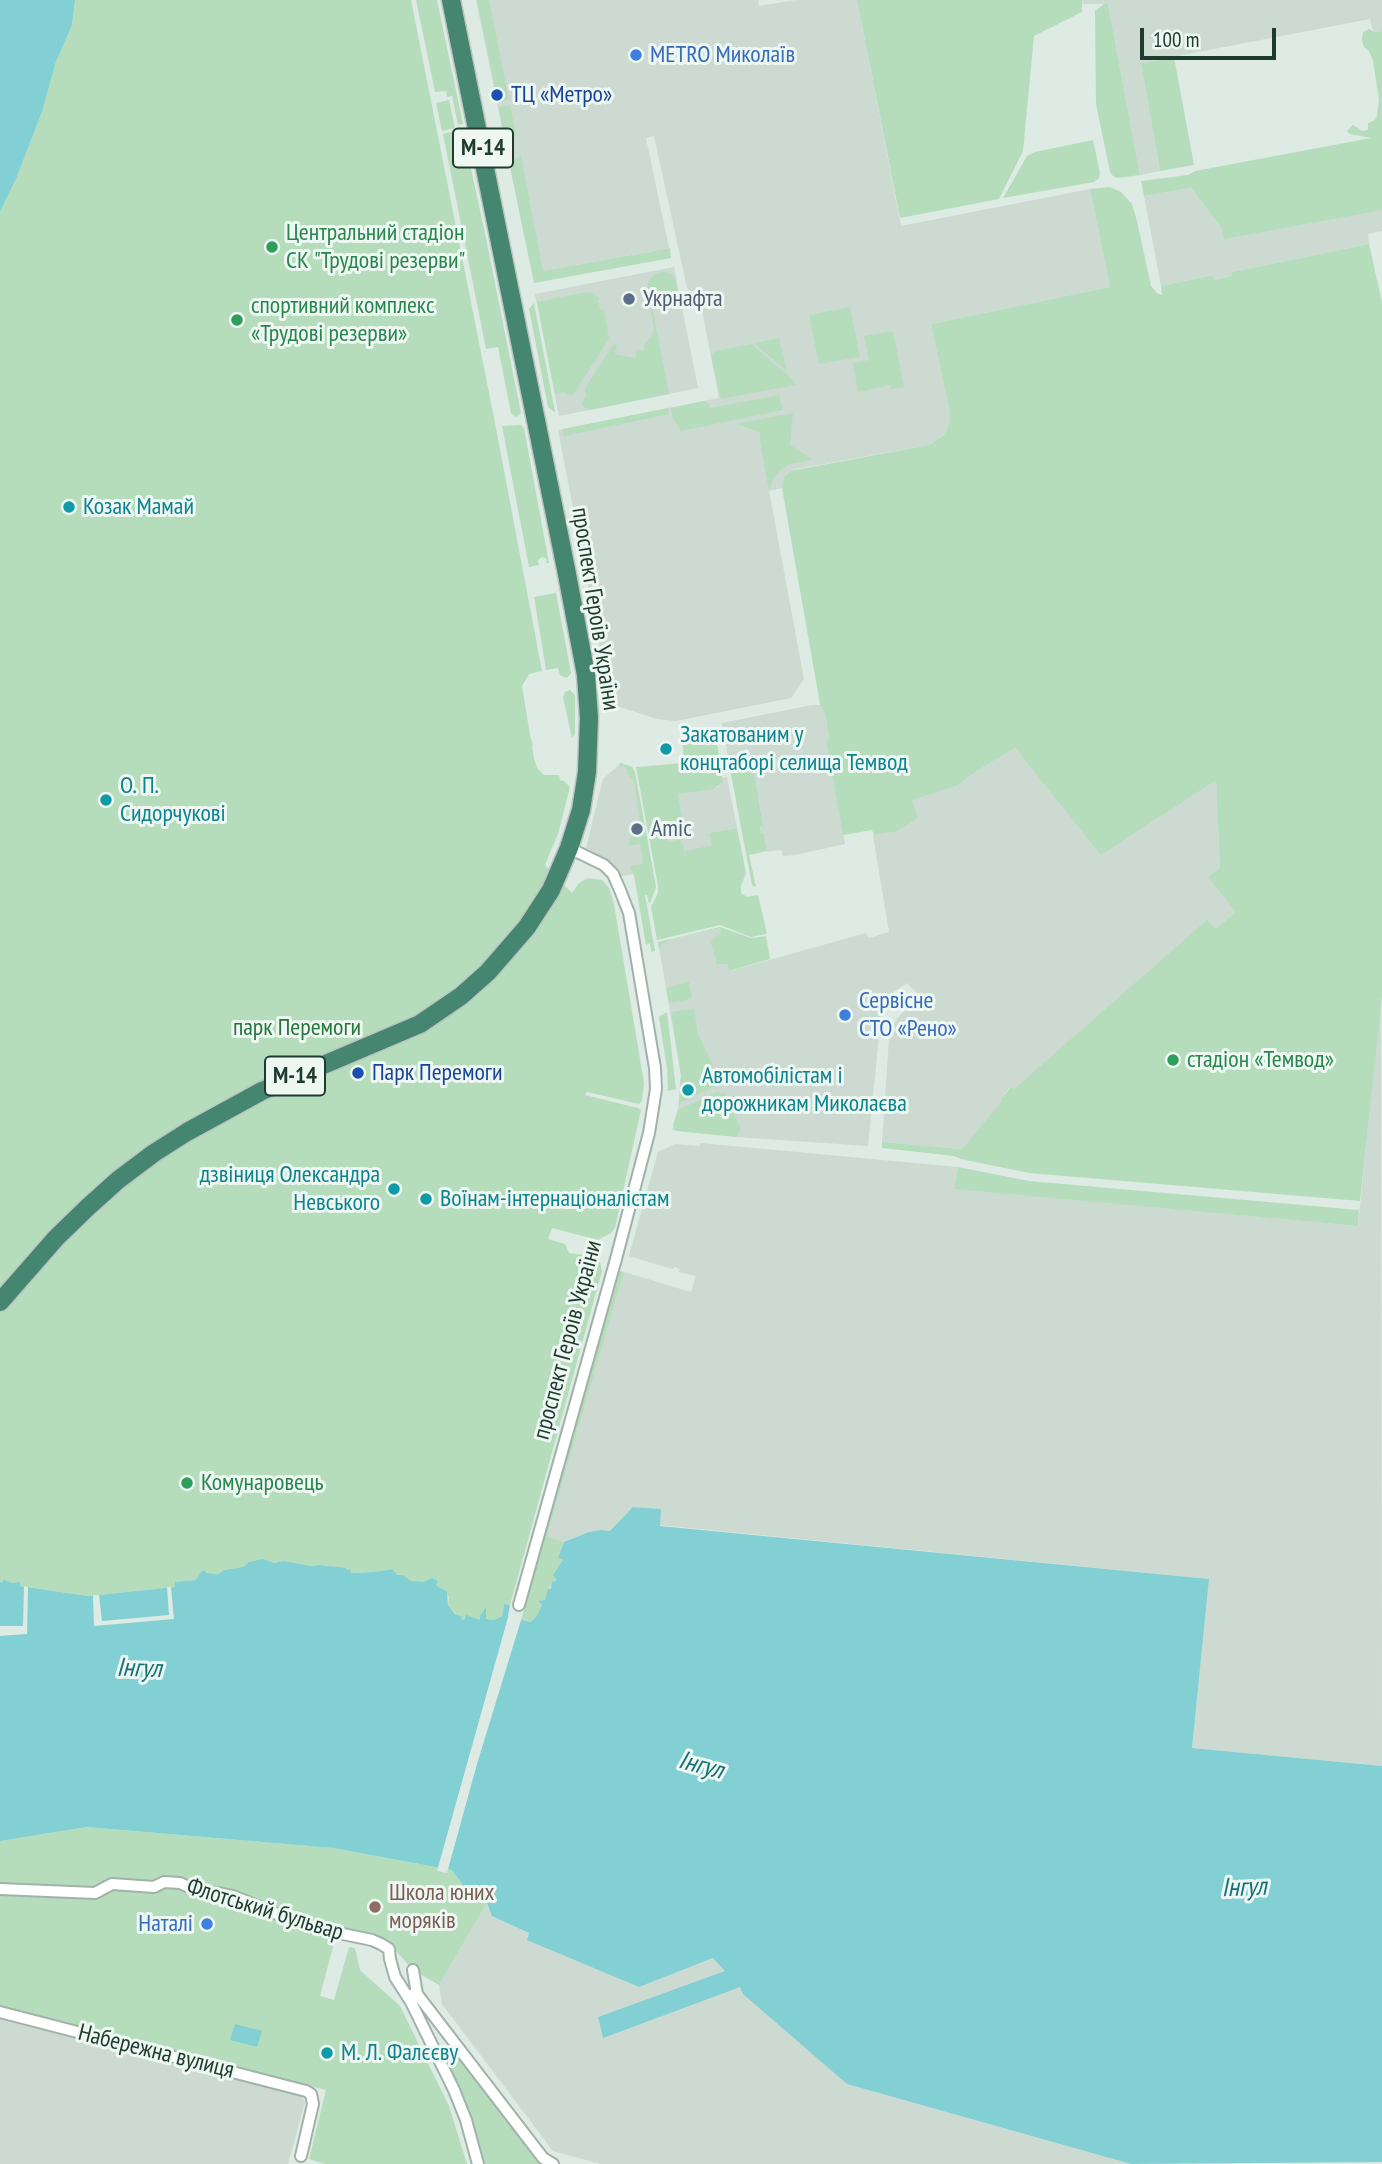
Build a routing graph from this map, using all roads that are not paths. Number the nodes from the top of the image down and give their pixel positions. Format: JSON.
{"nodes":[{"id":1,"x":451,"y":0,"type":"edge"},
{"id":2,"x":569,"y":848,"type":"junction"},
{"id":3,"x":2,"y":1300,"type":"edge"},
{"id":4,"x":519,"y":1605,"type":"dead end"},
{"id":5,"x":0,"y":1889,"type":"edge"},
{"id":6,"x":411,"y":2002,"type":"junction"},
{"id":7,"x":0,"y":2012,"type":"edge"},
{"id":8,"x":300,"y":2157,"type":"dead end"},
{"id":9,"x":478,"y":2164,"type":"edge"},
{"id":10,"x":553,"y":2164,"type":"edge"}],
"edges":[{"from":1,"to":2,"type":"highway","name":"проспект Героїв України","number":"М-14"},
{"from":2,"to":3,"type":"highway","number":"М-14"},
{"from":2,"to":4,"type":"street","name":"проспект Героїв України"},
{"from":5,"to":6,"type":"street","name":"Флотський бульвар"},
{"from":6,"to":9,"type":"street","name":"Флотський бульвар"},
{"from":6,"to":10,"type":"street"},
{"from":7,"to":8,"type":"street","name":"Набережна вулиця"}]}
